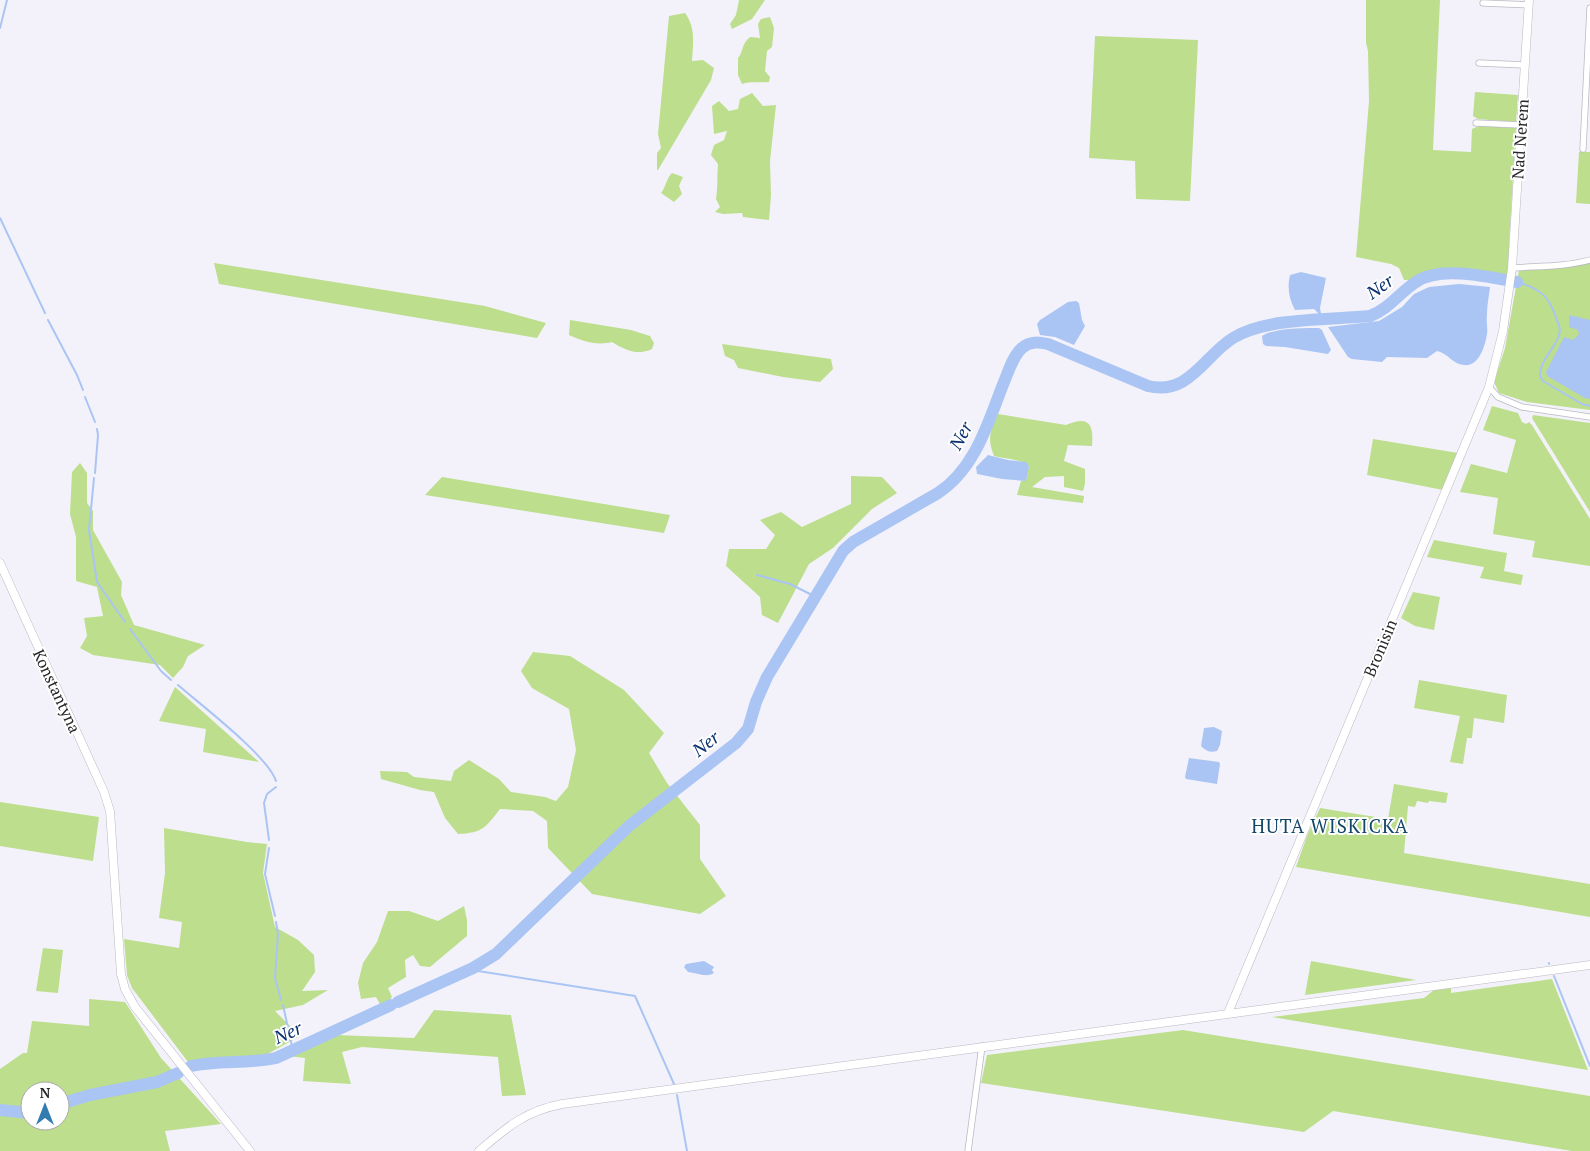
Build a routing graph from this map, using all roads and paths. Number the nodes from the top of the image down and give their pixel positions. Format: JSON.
{"nodes":[{"id":1,"x":1529,"y":2,"type":"edge"},
{"id":2,"x":1483,"y":3,"type":"dead end"},
{"id":3,"x":1590,"y":8,"type":"edge"},
{"id":4,"x":1479,"y":63,"type":"dead end"},
{"id":5,"x":1525,"y":65,"type":"junction"},
{"id":6,"x":1476,"y":123,"type":"dead end"},
{"id":7,"x":1521,"y":125,"type":"junction"},
{"id":8,"x":1583,"y":149,"type":"dead end"},
{"id":9,"x":1590,"y":260,"type":"edge"},
{"id":10,"x":1512,"y":268,"type":"junction"},
{"id":11,"x":1510,"y":281,"type":"joint"},
{"id":12,"x":1489,"y":387,"type":"junction"},
{"id":13,"x":1590,"y":417,"type":"edge"},
{"id":14,"x":0,"y":563,"type":"edge"},
{"id":15,"x":1590,"y":964,"type":"edge"},
{"id":16,"x":1228,"y":1013,"type":"junction"},
{"id":17,"x":982,"y":1046,"type":"junction"},
{"id":18,"x":250,"y":1151,"type":"edge"},
{"id":19,"x":479,"y":1151,"type":"edge"},
{"id":20,"x":968,"y":1151,"type":"edge"}],
"edges":[{"from":1,"to":2,"type":"street"},
{"from":1,"to":5,"type":"street","name":"Nad Nerem"},
{"from":3,"to":8,"type":"street"},
{"from":4,"to":5,"type":"street"},
{"from":5,"to":7,"type":"street","name":"Nad Nerem"},
{"from":6,"to":7,"type":"street"},
{"from":7,"to":10,"type":"street","name":"Nad Nerem"},
{"from":9,"to":10,"type":"street"},
{"from":10,"to":11,"type":"street","name":"Nad Nerem"},
{"from":11,"to":12,"type":"street","name":"Bronisin"},
{"from":12,"to":13,"type":"street"},
{"from":12,"to":16,"type":"street","name":"Bronisin"},
{"from":14,"to":18,"type":"street","name":"Konstantyna"},
{"from":15,"to":16,"type":"street"},
{"from":16,"to":17,"type":"street"},
{"from":17,"to":19,"type":"street"},
{"from":17,"to":20,"type":"street"}]}
